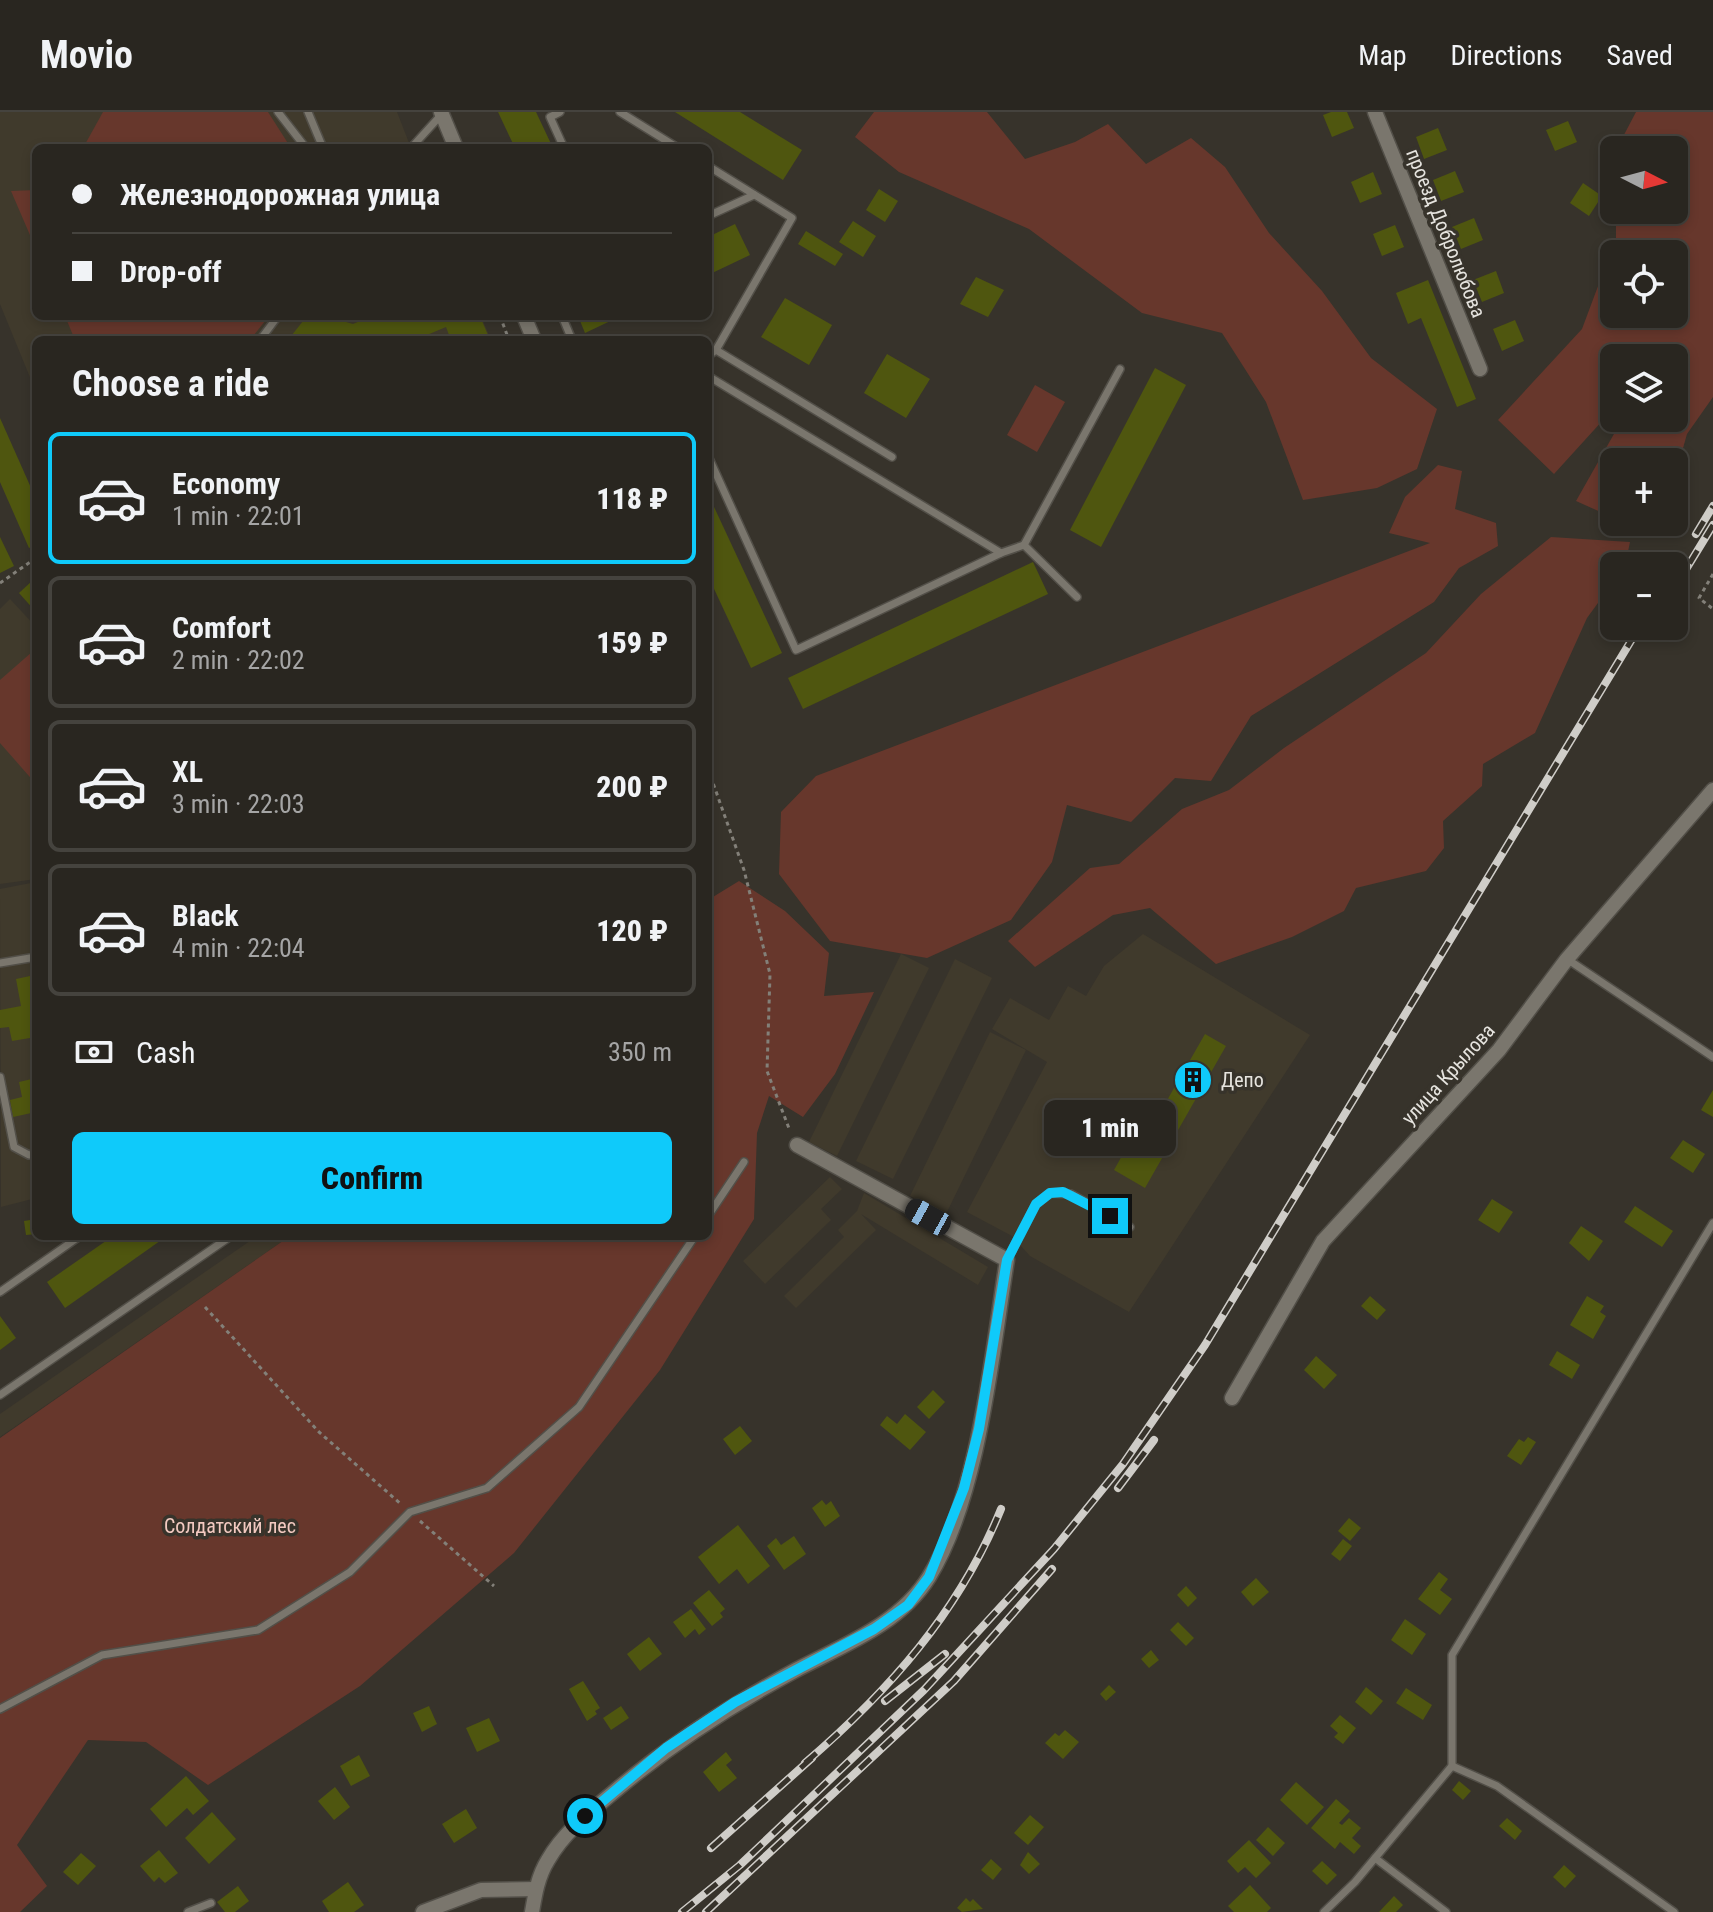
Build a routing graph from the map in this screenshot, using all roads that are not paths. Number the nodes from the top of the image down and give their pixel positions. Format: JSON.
{"nodes":[{"id":1,"x":278,"y":112,"type":"edge"},
{"id":2,"x":308,"y":112,"type":"edge"},
{"id":3,"x":560,"y":112,"type":"edge"},
{"id":4,"x":620,"y":112,"type":"edge"},
{"id":5,"x":1375,"y":112,"type":"edge"},
{"id":6,"x":442,"y":113,"type":"edge"},
{"id":7,"x":303,"y":144,"type":"edge"},
{"id":8,"x":321,"y":144,"type":"edge"},
{"id":9,"x":415,"y":144,"type":"edge"},
{"id":10,"x":454,"y":144,"type":"edge"},
{"id":11,"x":562,"y":144,"type":"edge"},
{"id":12,"x":672,"y":144,"type":"edge"},
{"id":13,"x":712,"y":169,"type":"edge"},
{"id":14,"x":754,"y":195,"type":"junction"},
{"id":15,"x":712,"y":214,"type":"edge"},
{"id":16,"x":716,"y":350,"type":"junction"},
{"id":17,"x":712,"y":353,"type":"edge"},
{"id":18,"x":1120,"y":369,"type":"dead end"},
{"id":19,"x":1480,"y":369,"type":"dead end"},
{"id":20,"x":712,"y":378,"type":"edge"},
{"id":21,"x":892,"y":457,"type":"dead end"},
{"id":22,"x":712,"y":465,"type":"edge"},
{"id":23,"x":1024,"y":545,"type":"junction"},
{"id":24,"x":1001,"y":553,"type":"junction"},
{"id":25,"x":1077,"y":597,"type":"dead end"},
{"id":26,"x":1713,"y":790,"type":"edge"},
{"id":27,"x":32,"y":958,"type":"edge"},
{"id":28,"x":1567,"y":959,"type":"junction"},
{"id":29,"x":0,"y":963,"type":"edge"},
{"id":30,"x":1713,"y":1057,"type":"edge"},
{"id":31,"x":0,"y":1077,"type":"edge"},
{"id":32,"x":797,"y":1145,"type":"road end"},
{"id":33,"x":32,"y":1155,"type":"edge"},
{"id":34,"x":744,"y":1162,"type":"dead end"},
{"id":35,"x":712,"y":1210,"type":"edge"},
{"id":36,"x":1713,"y":1223,"type":"edge"},
{"id":37,"x":1130,"y":1227,"type":"dead end"},
{"id":38,"x":74,"y":1240,"type":"edge"},
{"id":39,"x":225,"y":1240,"type":"edge"},
{"id":40,"x":692,"y":1240,"type":"edge"},
{"id":41,"x":1007,"y":1260,"type":"junction"},
{"id":42,"x":0,"y":1291,"type":"edge"},
{"id":43,"x":0,"y":1395,"type":"edge"},
{"id":44,"x":1232,"y":1398,"type":"dead end"},
{"id":45,"x":0,"y":1709,"type":"edge"},
{"id":46,"x":1452,"y":1766,"type":"junction"},
{"id":47,"x":1375,"y":1858,"type":"junction"},
{"id":48,"x":536,"y":1889,"type":"junction"},
{"id":49,"x":211,"y":1903,"type":"dead end"},
{"id":50,"x":188,"y":1912,"type":"edge"},
{"id":51,"x":423,"y":1912,"type":"edge"},
{"id":52,"x":532,"y":1912,"type":"edge"},
{"id":53,"x":1324,"y":1912,"type":"edge"},
{"id":54,"x":1446,"y":1912,"type":"edge"},
{"id":55,"x":1674,"y":1912,"type":"edge"}],
"edges":[{"from":1,"to":7,"type":"lane"},
{"from":2,"to":8,"type":"lane"},
{"from":3,"to":11,"type":"lane"},
{"from":4,"to":12,"type":"lane"},
{"from":5,"to":19,"type":"street","name":"проезд Добролюбова"},
{"from":6,"to":9,"type":"lane"},
{"from":6,"to":10,"type":"street"},
{"from":13,"to":14,"type":"lane"},
{"from":14,"to":15,"type":"lane"},
{"from":14,"to":16,"type":"lane"},
{"from":16,"to":17,"type":"lane"},
{"from":16,"to":21,"type":"lane"},
{"from":18,"to":23,"type":"lane"},
{"from":20,"to":24,"type":"lane"},
{"from":22,"to":24,"type":"lane"},
{"from":23,"to":24,"type":"lane"},
{"from":23,"to":25,"type":"lane"},
{"from":26,"to":28,"type":"street","name":"улица Крылова"},
{"from":27,"to":29,"type":"lane"},
{"from":28,"to":30,"type":"lane"},
{"from":28,"to":44,"type":"street","name":"улица Крылова"},
{"from":31,"to":33,"type":"lane"},
{"from":32,"to":41,"type":"street"},
{"from":34,"to":35,"type":"lane"},
{"from":36,"to":46,"type":"lane"},
{"from":37,"to":41,"type":"lane"},
{"from":38,"to":42,"type":"lane"},
{"from":39,"to":43,"type":"lane"},
{"from":40,"to":45,"type":"lane"},
{"from":41,"to":48,"type":"street"},
{"from":46,"to":47,"type":"lane"},
{"from":46,"to":55,"type":"lane"},
{"from":47,"to":53,"type":"lane"},
{"from":47,"to":54,"type":"lane"},
{"from":48,"to":51,"type":"street"},
{"from":48,"to":52,"type":"street"},
{"from":49,"to":50,"type":"lane"}]}
